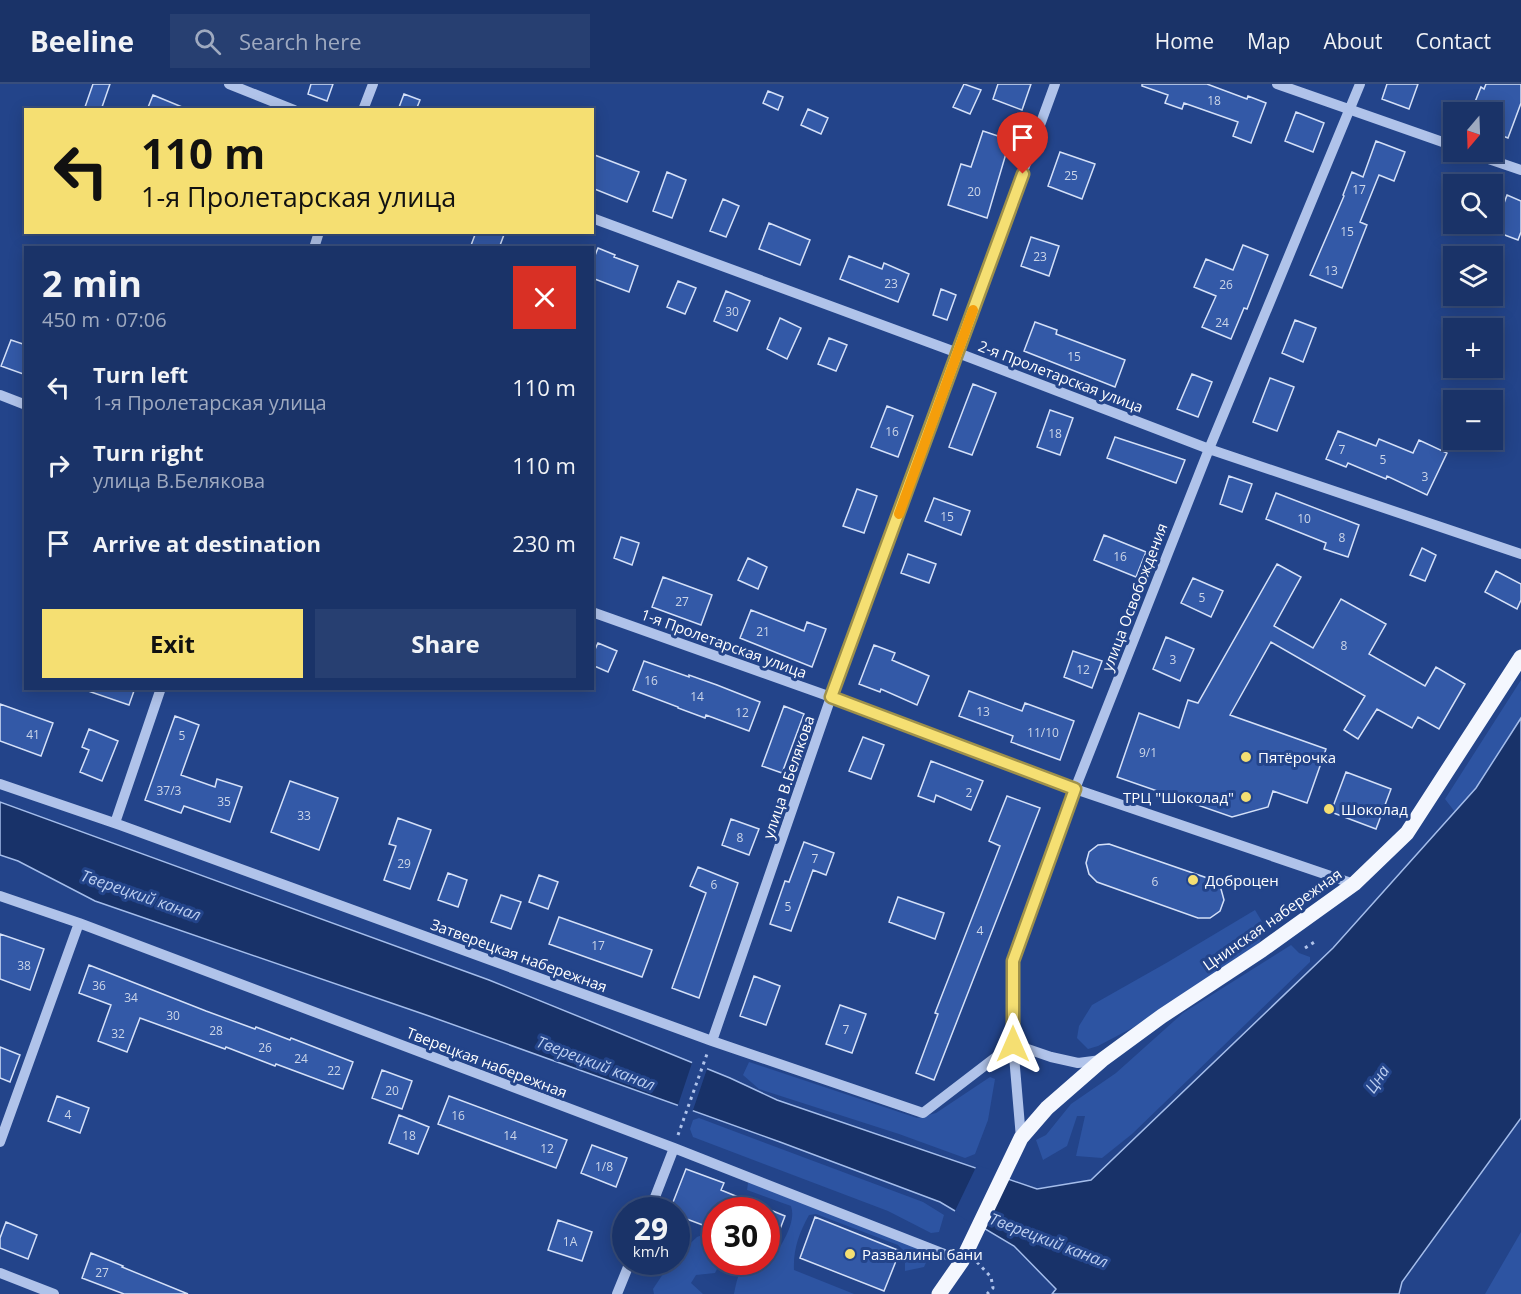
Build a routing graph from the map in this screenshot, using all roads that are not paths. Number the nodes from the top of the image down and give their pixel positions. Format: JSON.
{"nodes":[{"id":1,"x":228,"y":84,"type":"edge"},
{"id":2,"x":373,"y":84,"type":"edge"},
{"id":3,"x":1055,"y":84,"type":"edge"},
{"id":4,"x":1277,"y":84,"type":"edge"},
{"id":5,"x":1360,"y":84,"type":"edge"},
{"id":6,"x":289,"y":108,"type":"edge"},
{"id":7,"x":364,"y":108,"type":"edge"},
{"id":8,"x":1350,"y":109,"type":"junction"},
{"id":9,"x":1443,"y":142,"type":"edge"},
{"id":10,"x":1497,"y":162,"type":"edge"},
{"id":11,"x":1521,"y":170,"type":"edge"},
{"id":12,"x":594,"y":219,"type":"edge"},
{"id":13,"x":958,"y":353,"type":"junction"},
{"id":14,"x":0,"y":395,"type":"edge"},
{"id":15,"x":24,"y":404,"type":"edge"},
{"id":16,"x":1209,"y":449,"type":"junction"},
{"id":17,"x":1521,"y":554,"type":"edge"},
{"id":18,"x":594,"y":613,"type":"edge"},
{"id":19,"x":1521,"y":657,"type":"edge"},
{"id":20,"x":160,"y":690,"type":"edge"},
{"id":21,"x":831,"y":697,"type":"junction"},
{"id":22,"x":0,"y":784,"type":"edge"},
{"id":23,"x":1075,"y":789,"type":"junction"},
{"id":24,"x":115,"y":824,"type":"junction"},
{"id":25,"x":1354,"y":884,"type":"junction"},
{"id":26,"x":0,"y":896,"type":"edge"},
{"id":27,"x":78,"y":923,"type":"junction"},
{"id":28,"x":712,"y":1041,"type":"junction"},
{"id":29,"x":1013,"y":1044,"type":"junction"},
{"id":30,"x":1102,"y":1060,"type":"junction"},
{"id":31,"x":1021,"y":1138,"type":"junction"},
{"id":32,"x":0,"y":1142,"type":"edge"},
{"id":33,"x":674,"y":1148,"type":"junction"},
{"id":34,"x":655,"y":1197,"type":"edge"},
{"id":35,"x":962,"y":1262,"type":"junction"},
{"id":36,"x":0,"y":1274,"type":"edge"},
{"id":37,"x":625,"y":1275,"type":"edge"},
{"id":38,"x":54,"y":1294,"type":"edge"},
{"id":39,"x":617,"y":1294,"type":"edge"},
{"id":40,"x":939,"y":1294,"type":"edge"}],
"edges":[{"from":1,"to":6,"type":"street"},
{"from":2,"to":7,"type":"street"},
{"from":3,"to":13,"type":"street","name":"улица В.Белякова"},
{"from":4,"to":8,"type":"street"},
{"from":5,"to":8,"type":"street","name":"улица Освобождения"},
{"from":8,"to":9,"type":"street"},
{"from":8,"to":16,"type":"street","name":"улица Освобождения"},
{"from":10,"to":11,"type":"street"},
{"from":12,"to":13,"type":"street","name":"2-я Пролетарская улица"},
{"from":13,"to":16,"type":"street","name":"2-я Пролетарская улица"},
{"from":13,"to":21,"type":"street","name":"улица В.Белякова"},
{"from":14,"to":15,"type":"street"},
{"from":16,"to":17,"type":"street","name":"2-я Пролетарская улица"},
{"from":16,"to":23,"type":"street","name":"улица Освобождения"},
{"from":18,"to":21,"type":"street","name":"1-я Пролетарская улица"},
{"from":19,"to":25,"type":"main road","name":"Цнинская набережная"},
{"from":20,"to":24,"type":"street"},
{"from":21,"to":23,"type":"street","name":"1-я Пролетарская улица"},
{"from":21,"to":28,"type":"street","name":"улица В.Белякова"},
{"from":22,"to":24,"type":"street","name":"Затверецкая набережная"},
{"from":23,"to":25,"type":"street","name":"1-я Пролетарская улица"},
{"from":23,"to":29,"type":"street","name":"улица Освобождения"},
{"from":24,"to":28,"type":"street","name":"Затверецкая набережная"},
{"from":25,"to":30,"type":"main road","name":"Цнинская набережная"},
{"from":26,"to":27,"type":"street","name":"Тверецкая набережная"},
{"from":27,"to":32,"type":"street"},
{"from":27,"to":33,"type":"street","name":"Тверецкая набережная"},
{"from":28,"to":29,"type":"street","name":"Затверецкая набережная"},
{"from":29,"to":30,"type":"street"},
{"from":29,"to":31,"type":"street","name":"улица Освобождения"},
{"from":30,"to":31,"type":"main road","name":"Цнинская набережная"},
{"from":31,"to":35,"type":"main road","name":"Цнинская набережная"},
{"from":33,"to":34,"type":"street"},
{"from":33,"to":35,"type":"street","name":"Тверецкая набережная"},
{"from":35,"to":40,"type":"main road","name":"Цнинская набережная"},
{"from":36,"to":38,"type":"street"},
{"from":37,"to":39,"type":"street"}]}
